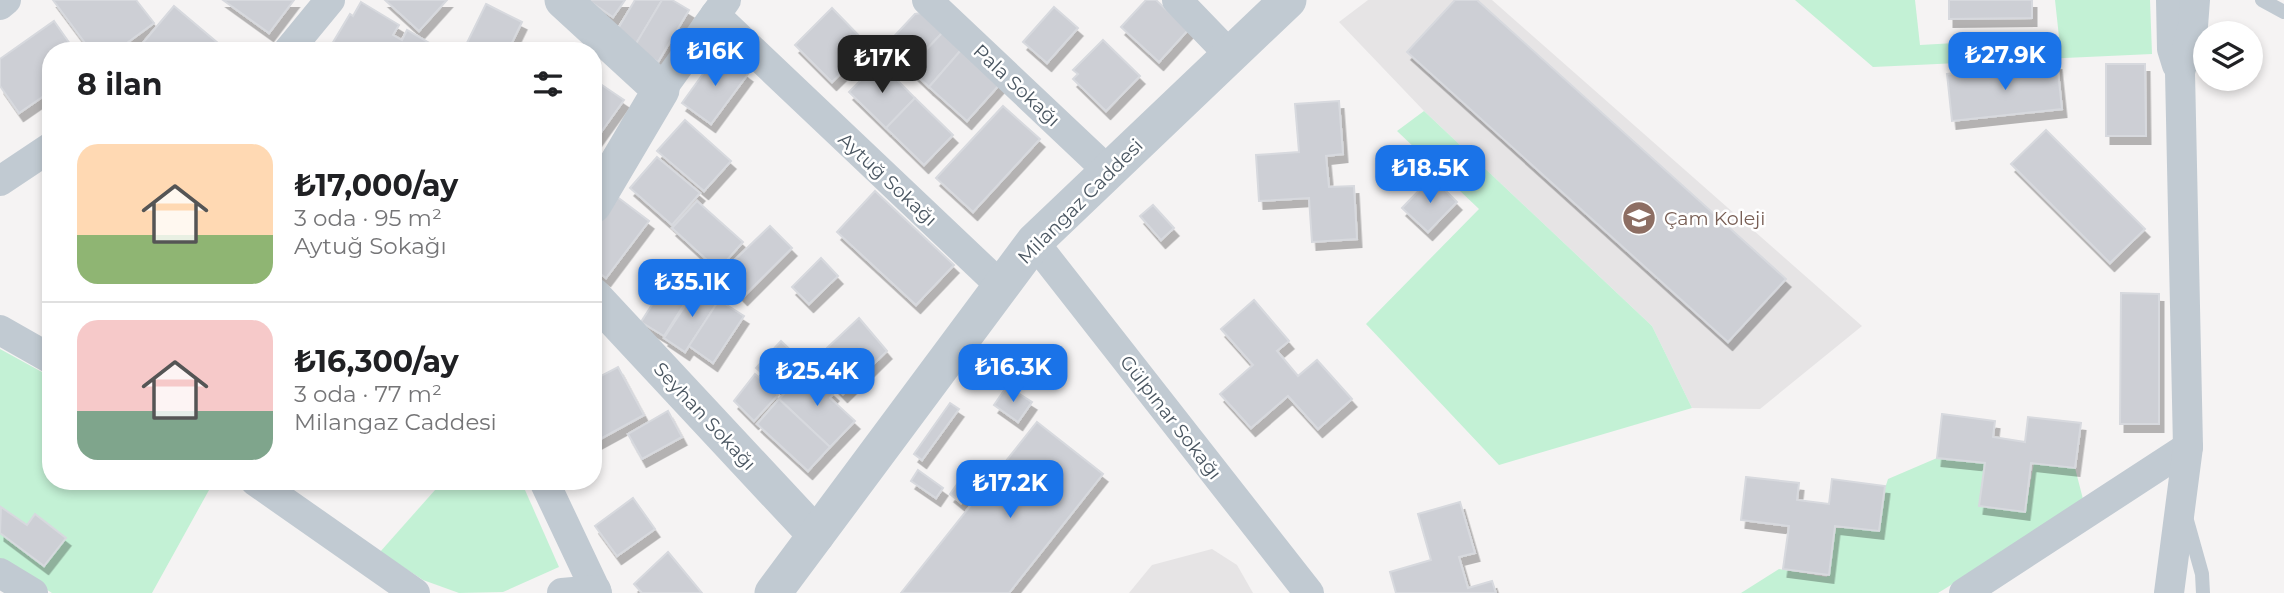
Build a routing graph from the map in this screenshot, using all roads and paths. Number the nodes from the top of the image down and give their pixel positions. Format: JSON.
{"nodes":[{"id":1,"x":6,"y":0,"type":"edge"},
{"id":2,"x":330,"y":0,"type":"edge"},
{"id":3,"x":563,"y":0,"type":"edge"},
{"id":4,"x":927,"y":0,"type":"edge"},
{"id":5,"x":1177,"y":0,"type":"edge"},
{"id":6,"x":1288,"y":0,"type":"edge"},
{"id":7,"x":2171,"y":0,"type":"edge"},
{"id":8,"x":2195,"y":0,"type":"edge"},
{"id":9,"x":2262,"y":0,"type":"edge"},
{"id":10,"x":0,"y":5,"type":"edge"},
{"id":11,"x":721,"y":8,"type":"edge"},
{"id":12,"x":2284,"y":12,"type":"edge"},
{"id":13,"x":295,"y":42,"type":"edge"},
{"id":14,"x":1229,"y":54,"type":"junction"},
{"id":15,"x":2180,"y":72,"type":"junction"},
{"id":16,"x":661,"y":90,"type":"junction"},
{"id":17,"x":42,"y":153,"type":"edge"},
{"id":18,"x":1107,"y":170,"type":"junction"},
{"id":19,"x":0,"y":181,"type":"edge"},
{"id":20,"x":602,"y":190,"type":"edge"},
{"id":21,"x":1034,"y":242,"type":"junction"},
{"id":22,"x":1000,"y":285,"type":"junction"},
{"id":23,"x":602,"y":306,"type":"edge"},
{"id":24,"x":0,"y":330,"type":"edge"},
{"id":25,"x":42,"y":354,"type":"edge"},
{"id":26,"x":2188,"y":447,"type":"junction"},
{"id":27,"x":269,"y":490,"type":"edge"},
{"id":28,"x":548,"y":490,"type":"edge"},
{"id":29,"x":2181,"y":499,"type":"junction"},
{"id":30,"x":816,"y":535,"type":"junction"},
{"id":31,"x":0,"y":573,"type":"edge"},
{"id":32,"x":596,"y":592,"type":"edge"},
{"id":33,"x":33,"y":593,"type":"edge"},
{"id":34,"x":415,"y":593,"type":"edge"},
{"id":35,"x":562,"y":593,"type":"edge"},
{"id":36,"x":773,"y":593,"type":"edge"},
{"id":37,"x":1308,"y":593,"type":"edge"},
{"id":38,"x":1964,"y":593,"type":"edge"},
{"id":39,"x":2169,"y":593,"type":"edge"},
{"id":40,"x":2203,"y":593,"type":"edge"}],
"edges":[{"from":1,"to":10,"type":"street"},
{"from":2,"to":13,"type":"street"},
{"from":3,"to":16,"type":"street"},
{"from":4,"to":18,"type":"street","name":"Pala Sokağı"},
{"from":5,"to":14,"type":"street"},
{"from":6,"to":14,"type":"street","name":"Milangaz Caddesi"},
{"from":7,"to":15,"type":"street"},
{"from":8,"to":15,"type":"street"},
{"from":9,"to":12,"type":"lane"},
{"from":11,"to":16,"type":"street"},
{"from":11,"to":22,"type":"street","name":"Aytuğ Sokağı"},
{"from":14,"to":18,"type":"street","name":"Milangaz Caddesi"},
{"from":15,"to":26,"type":"street"},
{"from":16,"to":20,"type":"street"},
{"from":17,"to":19,"type":"street"},
{"from":18,"to":21,"type":"street","name":"Milangaz Caddesi"},
{"from":21,"to":22,"type":"street","name":"Milangaz Caddesi"},
{"from":21,"to":37,"type":"street","name":"Gülpınar Sokağı"},
{"from":22,"to":30,"type":"street","name":"Milangaz Caddesi"},
{"from":23,"to":30,"type":"street","name":"Seyhan Sokağı"},
{"from":24,"to":25,"type":"street"},
{"from":26,"to":29,"type":"street"},
{"from":26,"to":38,"type":"street"},
{"from":27,"to":34,"type":"street"},
{"from":28,"to":32,"type":"street"},
{"from":29,"to":39,"type":"street"},
{"from":29,"to":40,"type":"lane"},
{"from":30,"to":36,"type":"street","name":"Milangaz Caddesi"},
{"from":31,"to":33,"type":"street"},
{"from":32,"to":35,"type":"street"}]}
